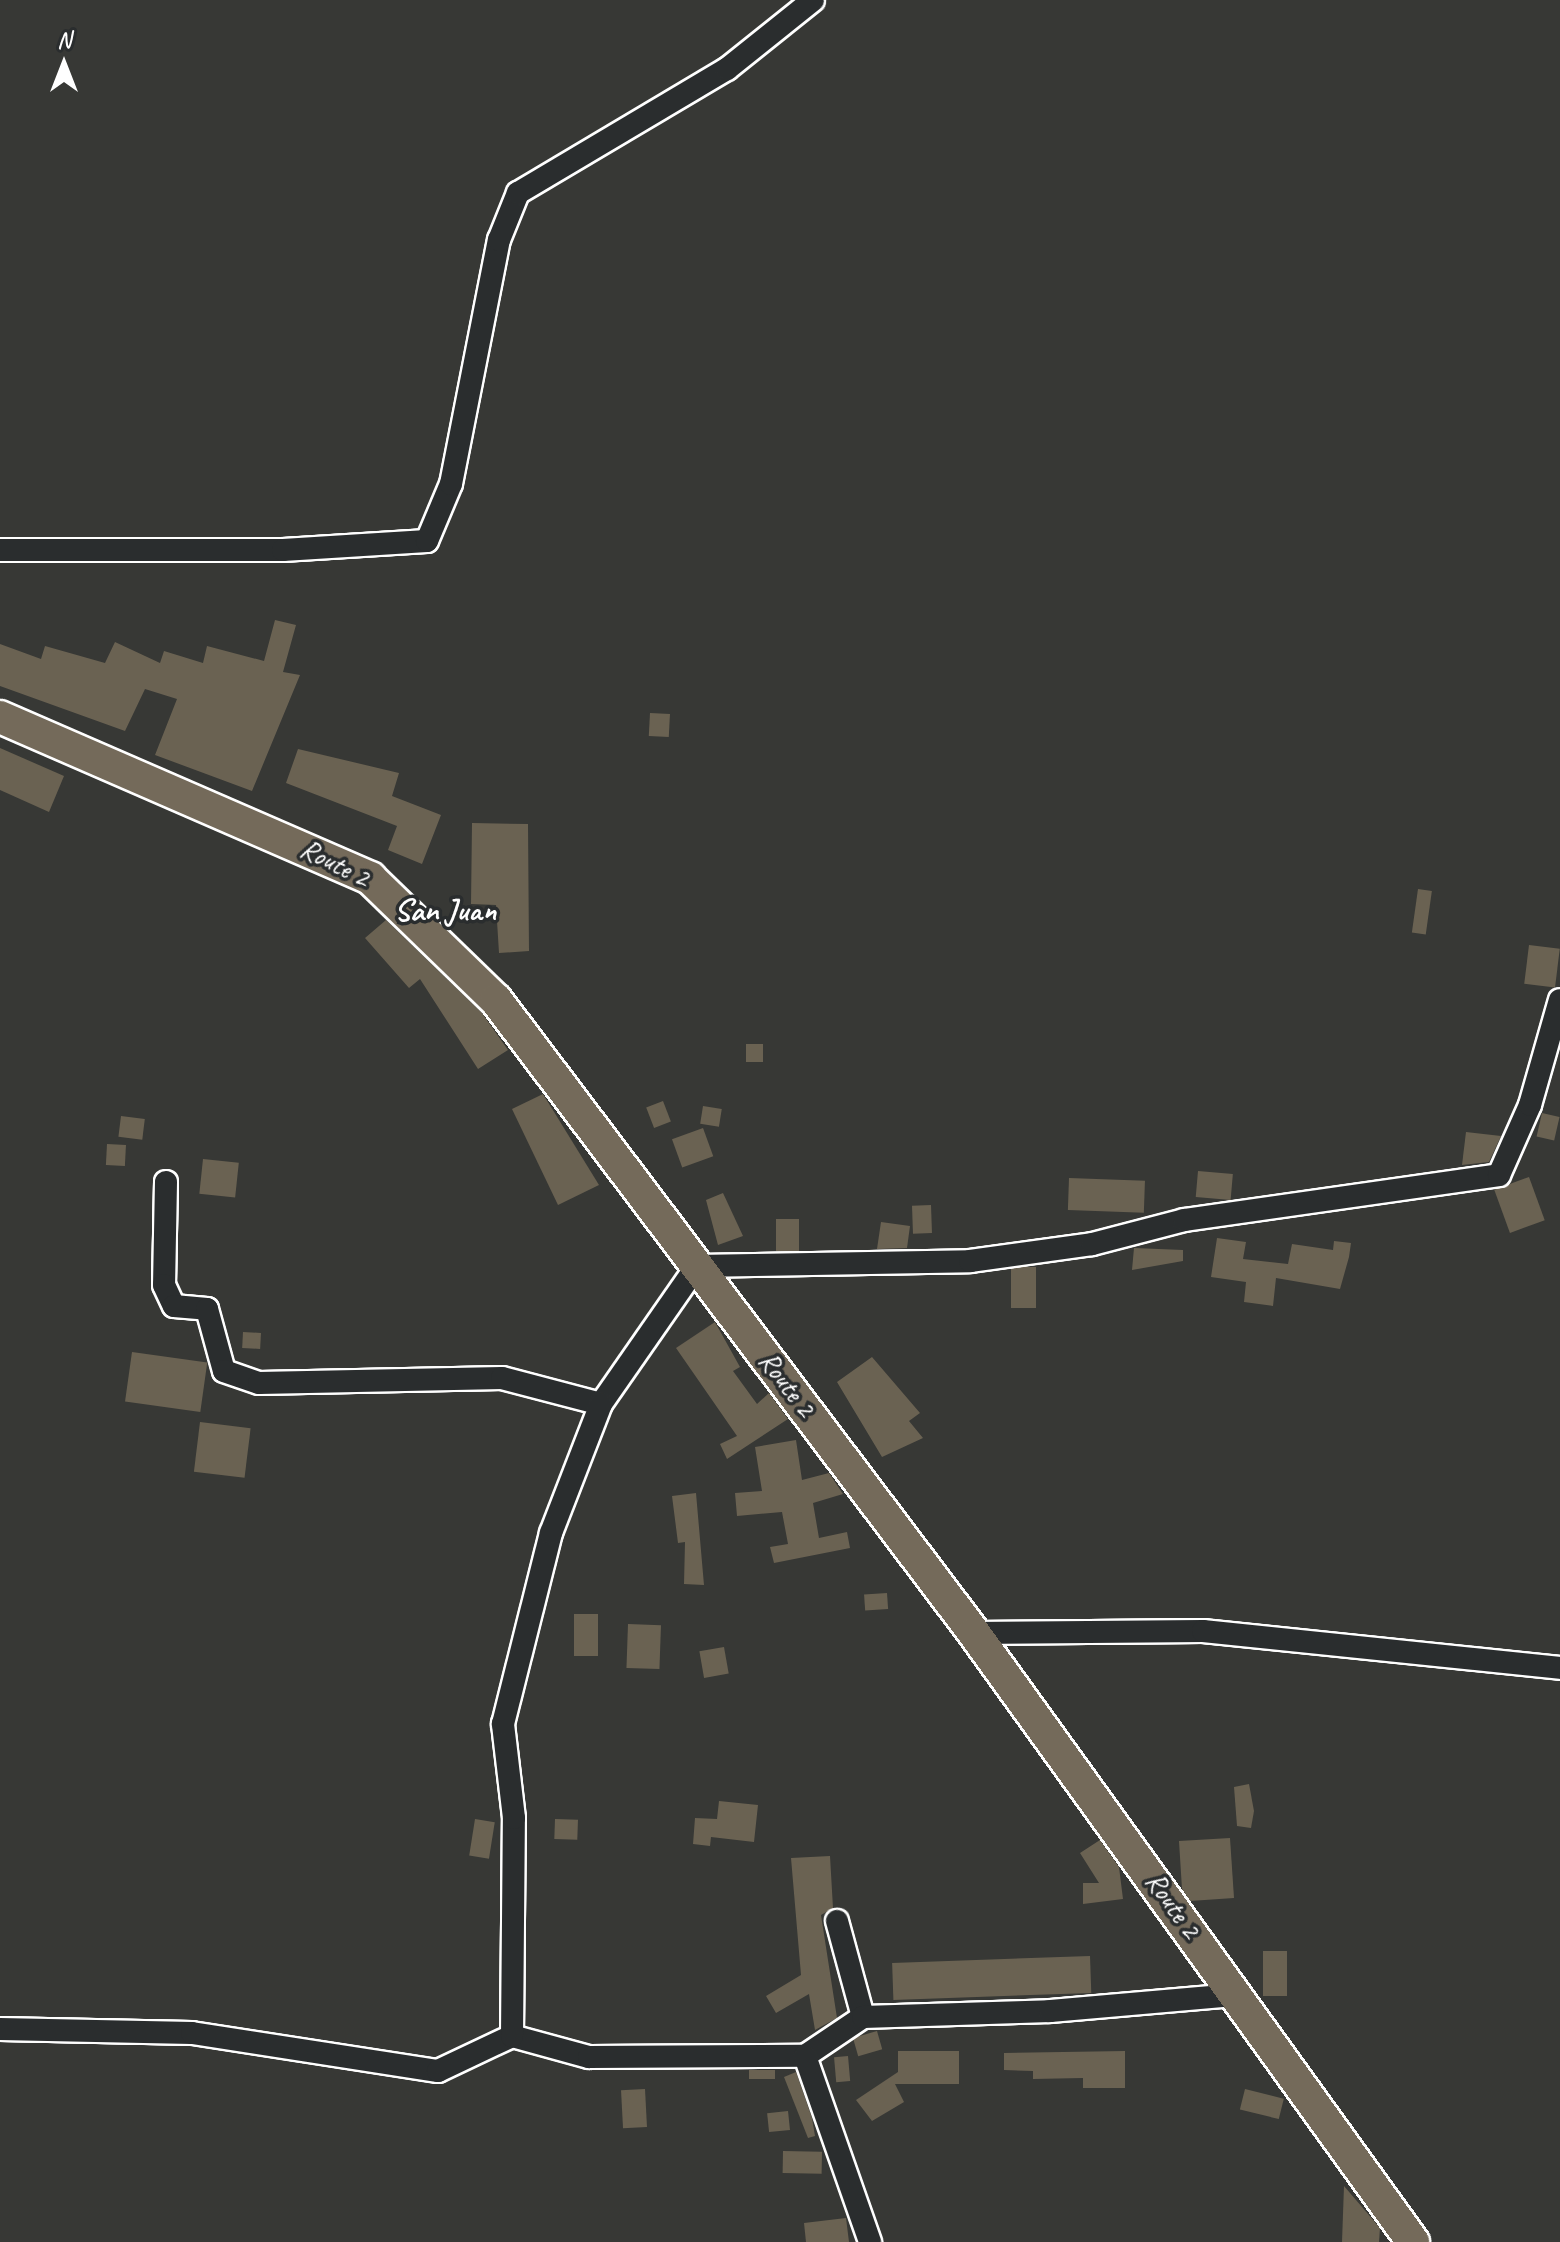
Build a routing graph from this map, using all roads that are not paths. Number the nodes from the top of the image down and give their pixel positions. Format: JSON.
{"nodes":[{"id":1,"x":813,"y":0,"type":"edge"},
{"id":2,"x":0,"y":550,"type":"edge"},
{"id":3,"x":0,"y":717,"type":"edge"},
{"id":4,"x":1560,"y":1000,"type":"edge"},
{"id":5,"x":166,"y":1182,"type":"dead end"},
{"id":6,"x":711,"y":1284,"type":"junction"},
{"id":7,"x":601,"y":1404,"type":"junction"},
{"id":8,"x":974,"y":1633,"type":"junction"},
{"id":9,"x":1560,"y":1668,"type":"edge"},
{"id":10,"x":837,"y":1921,"type":"dead end"},
{"id":11,"x":1234,"y":1995,"type":"junction"},
{"id":12,"x":863,"y":2017,"type":"junction"},
{"id":13,"x":0,"y":2029,"type":"edge"},
{"id":14,"x":512,"y":2036,"type":"junction"},
{"id":15,"x":805,"y":2056,"type":"junction"},
{"id":16,"x":870,"y":2242,"type":"edge"},
{"id":17,"x":1413,"y":2242,"type":"edge"}],
"edges":[{"from":1,"to":2,"type":"street"},
{"from":3,"to":6,"type":"highway","name":"Route 2"},
{"from":4,"to":6,"type":"street"},
{"from":5,"to":7,"type":"street"},
{"from":6,"to":7,"type":"street"},
{"from":6,"to":8,"type":"highway","name":"Route 2"},
{"from":7,"to":14,"type":"street"},
{"from":8,"to":9,"type":"street"},
{"from":8,"to":11,"type":"highway","name":"Route 2"},
{"from":10,"to":12,"type":"street"},
{"from":11,"to":12,"type":"street"},
{"from":11,"to":17,"type":"highway","name":"Route 2"},
{"from":12,"to":15,"type":"street"},
{"from":13,"to":14,"type":"street"},
{"from":14,"to":15,"type":"street"},
{"from":15,"to":16,"type":"street"}]}
